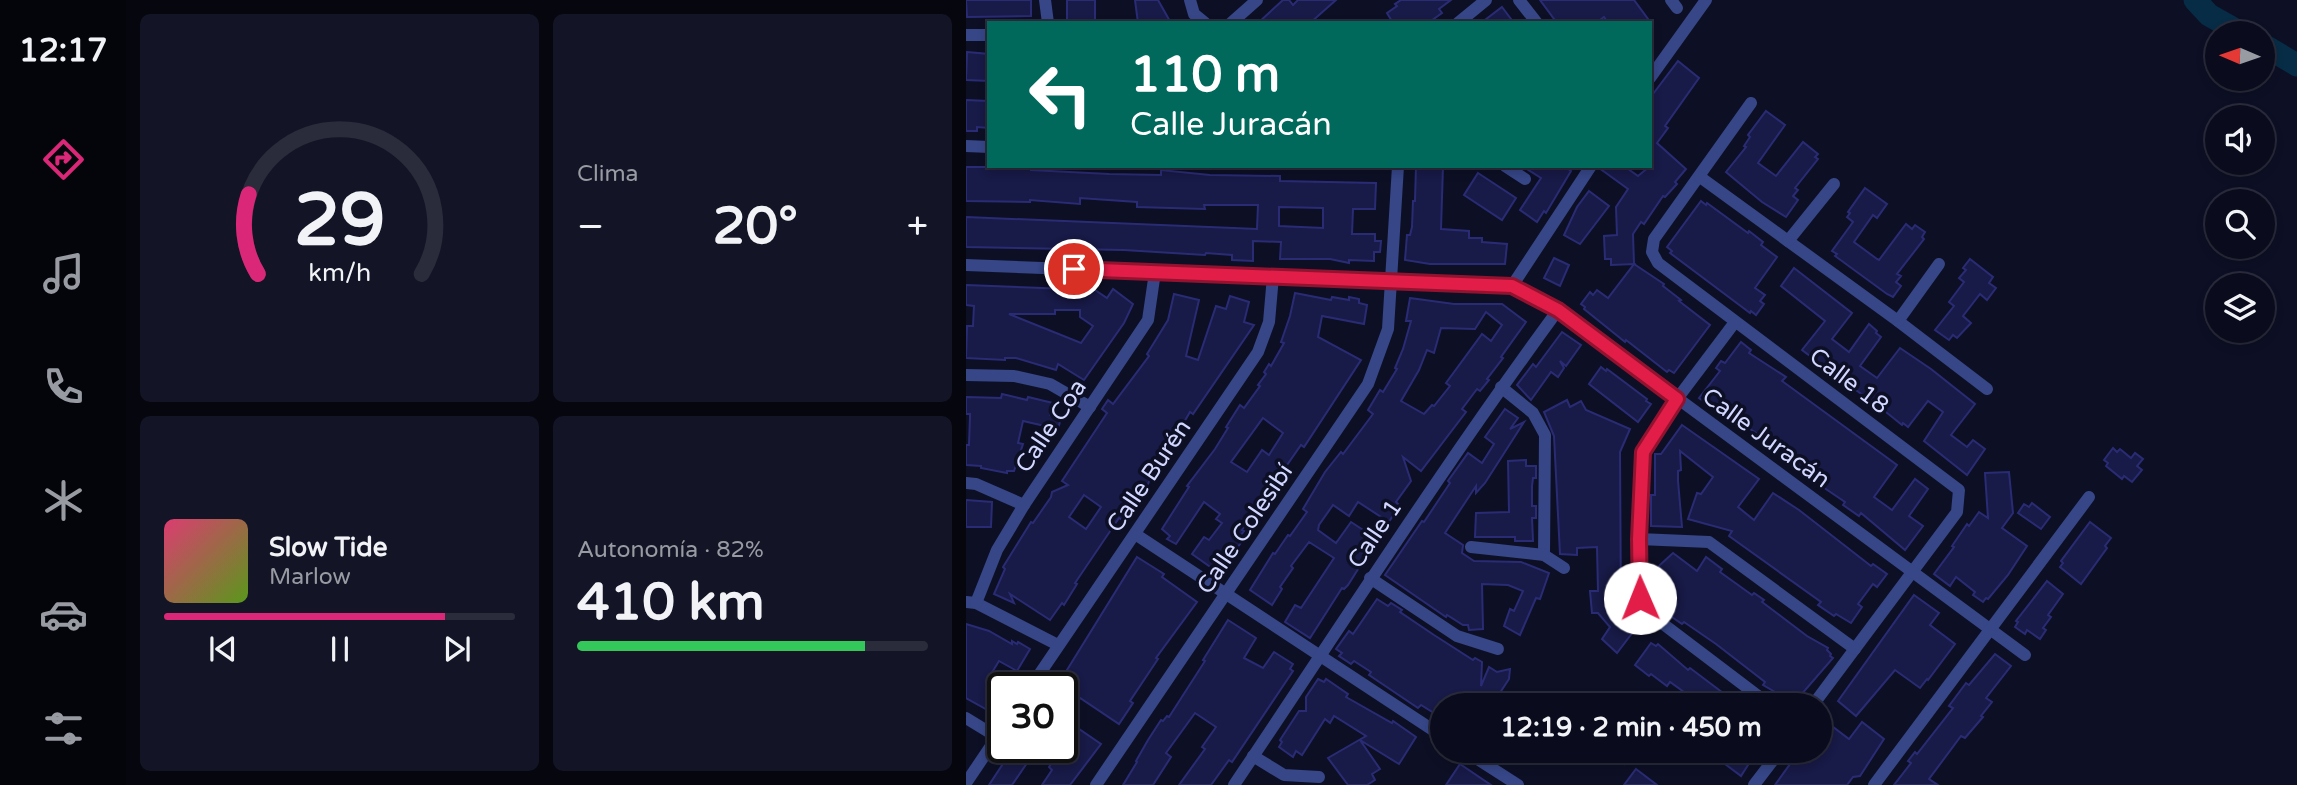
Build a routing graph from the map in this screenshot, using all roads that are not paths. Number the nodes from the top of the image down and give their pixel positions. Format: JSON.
{"nodes":[{"id":1,"x":1045,"y":0,"type":"edge"},
{"id":2,"x":1190,"y":0,"type":"edge"},
{"id":3,"x":1257,"y":0,"type":"edge"},
{"id":4,"x":1486,"y":0,"type":"edge"},
{"id":5,"x":1519,"y":0,"type":"edge"},
{"id":6,"x":1706,"y":0,"type":"edge"},
{"id":7,"x":1048,"y":21,"type":"edge"},
{"id":8,"x":1203,"y":21,"type":"edge"},
{"id":9,"x":1233,"y":21,"type":"edge"},
{"id":10,"x":1460,"y":21,"type":"edge"},
{"id":11,"x":1535,"y":21,"type":"edge"},
{"id":12,"x":966,"y":35,"type":"edge"},
{"id":13,"x":987,"y":35,"type":"edge"},
{"id":14,"x":1652,"y":75,"type":"edge"},
{"id":15,"x":1751,"y":103,"type":"dead end"},
{"id":16,"x":966,"y":146,"type":"edge"},
{"id":17,"x":987,"y":147,"type":"edge"},
{"id":18,"x":1398,"y":168,"type":"edge"},
{"id":19,"x":1510,"y":168,"type":"edge"},
{"id":20,"x":1590,"y":168,"type":"edge"},
{"id":21,"x":1700,"y":177,"type":"junction"},
{"id":22,"x":1525,"y":179,"type":"dead end"},
{"id":23,"x":1834,"y":184,"type":"dead end"},
{"id":24,"x":1788,"y":240,"type":"junction"},
{"id":25,"x":1940,"y":264,"type":"dead end"},
{"id":26,"x":966,"y":265,"type":"edge"},
{"id":27,"x":1155,"y":272,"type":"junction"},
{"id":28,"x":1273,"y":276,"type":"junction"},
{"id":29,"x":1393,"y":282,"type":"junction"},
{"id":30,"x":1512,"y":286,"type":"junction"},
{"id":31,"x":1558,"y":310,"type":"junction"},
{"id":32,"x":1898,"y":321,"type":"junction"},
{"id":33,"x":1735,"y":322,"type":"junction"},
{"id":34,"x":966,"y":374,"type":"edge"},
{"id":35,"x":1501,"y":387,"type":"junction"},
{"id":36,"x":1987,"y":389,"type":"dead end"},
{"id":37,"x":1677,"y":399,"type":"junction"},
{"id":38,"x":1090,"y":407,"type":"junction"},
{"id":39,"x":966,"y":483,"type":"edge"},
{"id":40,"x":2089,"y":497,"type":"dead end"},
{"id":41,"x":1024,"y":505,"type":"junction"},
{"id":42,"x":1135,"y":534,"type":"junction"},
{"id":43,"x":1639,"y":539,"type":"junction"},
{"id":44,"x":1471,"y":547,"type":"dead end"},
{"id":45,"x":1544,"y":555,"type":"junction"},
{"id":46,"x":1564,"y":568,"type":"dead end"},
{"id":47,"x":1911,"y":571,"type":"junction"},
{"id":48,"x":1370,"y":578,"type":"junction"},
{"id":49,"x":1227,"y":595,"type":"junction"},
{"id":50,"x":971,"y":602,"type":"edge"},
{"id":51,"x":1991,"y":630,"type":"junction"},
{"id":52,"x":1058,"y":645,"type":"junction"},
{"id":53,"x":1498,"y":649,"type":"dead end"},
{"id":54,"x":1855,"y":649,"type":"junction"},
{"id":55,"x":2025,"y":655,"type":"dead end"},
{"id":56,"x":1319,"y":656,"type":"junction"},
{"id":57,"x":1040,"y":672,"type":"edge"},
{"id":58,"x":1754,"y":693,"type":"edge"},
{"id":59,"x":1822,"y":693,"type":"edge"},
{"id":60,"x":966,"y":718,"type":"edge"},
{"id":61,"x":987,"y":727,"type":"edge"},
{"id":62,"x":1430,"y":728,"type":"edge"},
{"id":63,"x":987,"y":752,"type":"edge"},
{"id":64,"x":1253,"y":756,"type":"junction"},
{"id":65,"x":1484,"y":763,"type":"edge"},
{"id":66,"x":1771,"y":763,"type":"edge"},
{"id":67,"x":1319,"y":778,"type":"dead end"},
{"id":68,"x":966,"y":783,"type":"edge"},
{"id":69,"x":1096,"y":785,"type":"edge"},
{"id":70,"x":1234,"y":785,"type":"edge"},
{"id":71,"x":1518,"y":785,"type":"edge"},
{"id":72,"x":1754,"y":785,"type":"edge"},
{"id":73,"x":1874,"y":785,"type":"edge"}],
"edges":[{"from":1,"to":7,"type":"street"},
{"from":2,"to":8,"type":"street"},
{"from":3,"to":9,"type":"street"},
{"from":4,"to":10,"type":"street"},
{"from":5,"to":11,"type":"street"},
{"from":6,"to":14,"type":"street"},
{"from":12,"to":13,"type":"street"},
{"from":15,"to":21,"type":"street","name":"Calle 18"},
{"from":16,"to":17,"type":"street"},
{"from":18,"to":29,"type":"street","name":"Calle Colesibí"},
{"from":19,"to":22,"type":"street"},
{"from":20,"to":30,"type":"street"},
{"from":21,"to":24,"type":"street"},
{"from":21,"to":33,"type":"street","name":"Calle 18"},
{"from":23,"to":24,"type":"street"},
{"from":24,"to":32,"type":"street"},
{"from":25,"to":32,"type":"street"},
{"from":26,"to":27,"type":"street","name":"Calle Juracán"},
{"from":27,"to":28,"type":"street","name":"Calle Juracán"},
{"from":27,"to":38,"type":"street","name":"Calle Coa"},
{"from":28,"to":29,"type":"street","name":"Calle Juracán"},
{"from":28,"to":42,"type":"street","name":"Calle Burén"},
{"from":29,"to":30,"type":"street","name":"Calle Juracán"},
{"from":29,"to":49,"type":"street","name":"Calle Colesibí"},
{"from":30,"to":31,"type":"street","name":"Calle Juracán"},
{"from":31,"to":35,"type":"street","name":"Calle 1"},
{"from":31,"to":37,"type":"street","name":"Calle Juracán"},
{"from":32,"to":36,"type":"street"},
{"from":33,"to":37,"type":"street"},
{"from":33,"to":47,"type":"street","name":"Calle 18"},
{"from":34,"to":38,"type":"street"},
{"from":35,"to":45,"type":"street"},
{"from":35,"to":48,"type":"street","name":"Calle 1"},
{"from":37,"to":43,"type":"street"},
{"from":37,"to":47,"type":"street","name":"Calle Juracán"},
{"from":38,"to":41,"type":"street","name":"Calle Coa"},
{"from":39,"to":41,"type":"street"},
{"from":40,"to":51,"type":"street"},
{"from":41,"to":50,"type":"street","name":"Calle Coa"},
{"from":42,"to":49,"type":"street"},
{"from":42,"to":52,"type":"street","name":"Calle Burén"},
{"from":43,"to":54,"type":"street"},
{"from":43,"to":58,"type":"street"},
{"from":44,"to":45,"type":"street"},
{"from":45,"to":46,"type":"street"},
{"from":47,"to":51,"type":"street","name":"Calle Juracán"},
{"from":47,"to":54,"type":"street","name":"Calle 18"},
{"from":48,"to":53,"type":"street"},
{"from":48,"to":56,"type":"street","name":"Calle 1"},
{"from":49,"to":56,"type":"street"},
{"from":49,"to":69,"type":"street","name":"Calle Colesibí"},
{"from":50,"to":52,"type":"street"},
{"from":51,"to":55,"type":"street","name":"Calle Juracán"},
{"from":51,"to":73,"type":"street"},
{"from":52,"to":57,"type":"street","name":"Calle Burén"},
{"from":54,"to":59,"type":"street","name":"Calle 18"},
{"from":56,"to":62,"type":"street"},
{"from":56,"to":64,"type":"street","name":"Calle 1"},
{"from":60,"to":61,"type":"street"},
{"from":63,"to":68,"type":"street"},
{"from":64,"to":67,"type":"street"},
{"from":64,"to":70,"type":"street","name":"Calle 1"},
{"from":65,"to":71,"type":"street"},
{"from":66,"to":72,"type":"street"}]}
